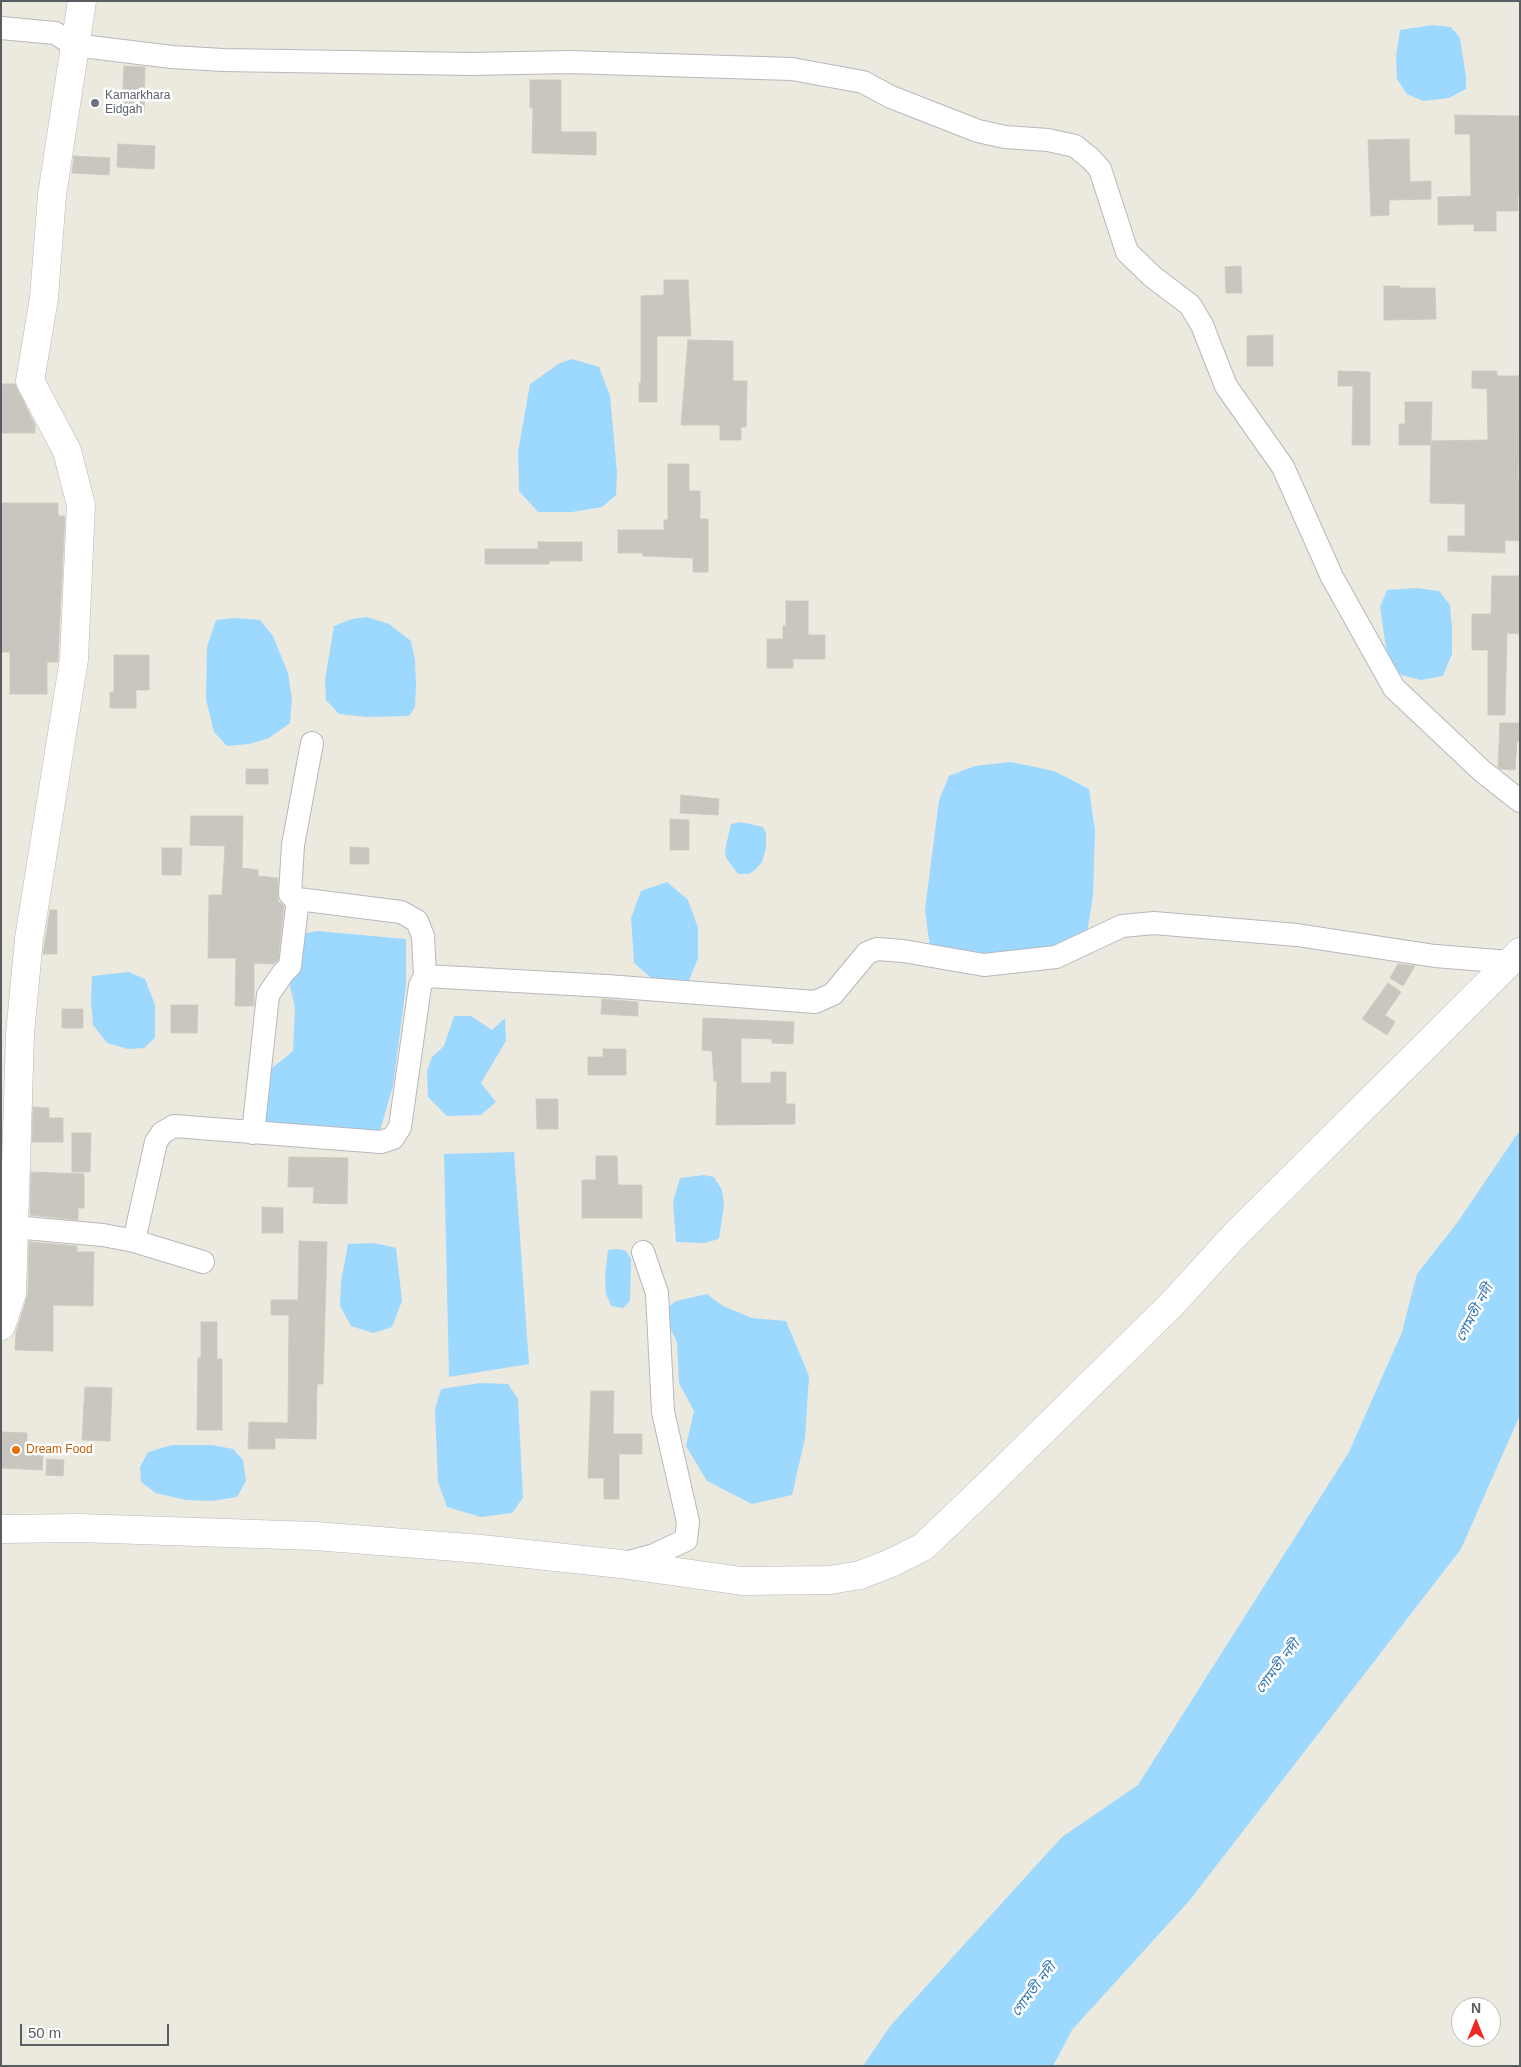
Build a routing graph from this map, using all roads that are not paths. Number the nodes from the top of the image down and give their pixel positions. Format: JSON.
{"nodes":[{"id":1,"x":82,"y":1,"type":"edge"},
{"id":2,"x":1,"y":28,"type":"edge"},
{"id":3,"x":74,"y":45,"type":"junction"},
{"id":4,"x":312,"y":744,"type":"dead end"},
{"id":5,"x":1520,"y":801,"type":"edge"},
{"id":6,"x":298,"y":899,"type":"junction"},
{"id":7,"x":1515,"y":957,"type":"edge"},
{"id":8,"x":425,"y":976,"type":"junction"},
{"id":9,"x":10,"y":1057,"type":"edge"},
{"id":10,"x":253,"y":1133,"type":"junction"},
{"id":11,"x":14,"y":1227,"type":"junction"},
{"id":12,"x":134,"y":1241,"type":"junction"},
{"id":13,"x":643,"y":1252,"type":"dead end"},
{"id":14,"x":203,"y":1262,"type":"dead end"},
{"id":15,"x":1,"y":1326,"type":"edge"},
{"id":16,"x":1,"y":1529,"type":"edge"},
{"id":17,"x":621,"y":1564,"type":"junction"}],
"edges":[{"from":1,"to":3,"type":"street"},
{"from":2,"to":3,"type":"street"},
{"from":3,"to":5,"type":"street"},
{"from":3,"to":9,"type":"street"},
{"from":4,"to":6,"type":"street"},
{"from":6,"to":8,"type":"street"},
{"from":6,"to":10,"type":"street"},
{"from":7,"to":8,"type":"street"},
{"from":7,"to":17,"type":"street"},
{"from":8,"to":10,"type":"street"},
{"from":9,"to":11,"type":"street"},
{"from":10,"to":12,"type":"street"},
{"from":11,"to":12,"type":"street"},
{"from":11,"to":15,"type":"street"},
{"from":12,"to":14,"type":"street"},
{"from":13,"to":17,"type":"street"},
{"from":16,"to":17,"type":"street"}]}
